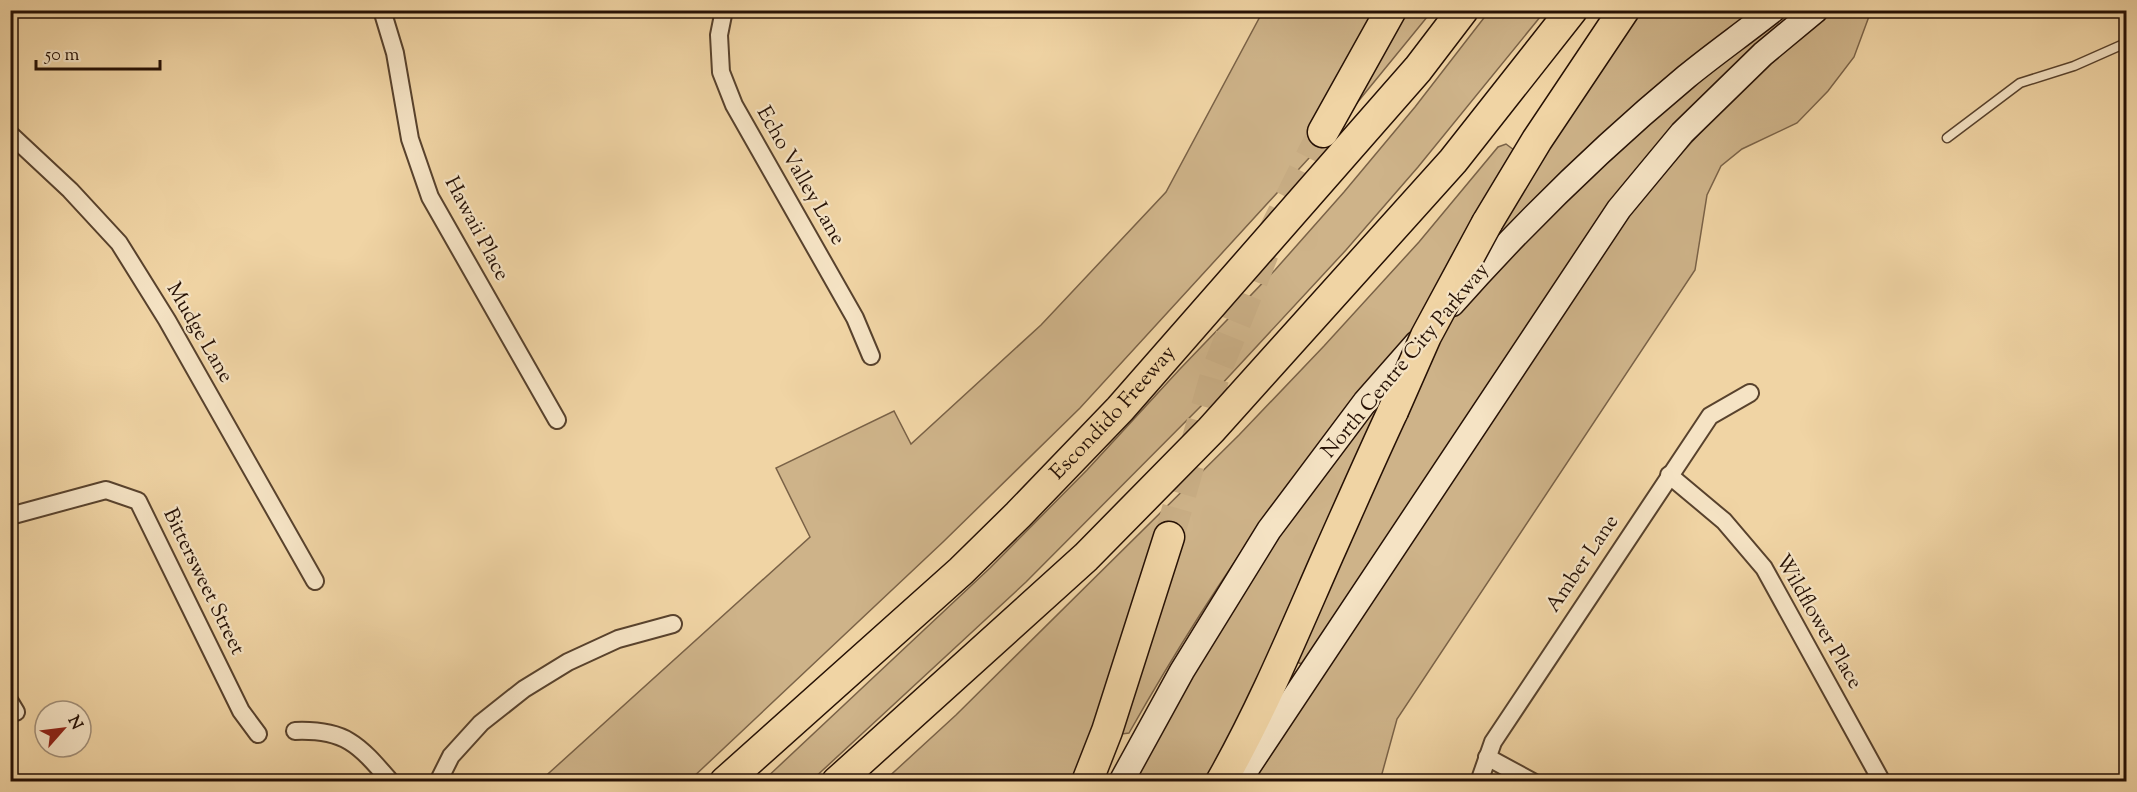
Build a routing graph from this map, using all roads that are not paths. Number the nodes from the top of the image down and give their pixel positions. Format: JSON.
{"nodes":[{"id":1,"x":382,"y":10,"type":"edge"},
{"id":2,"x":724,"y":10,"type":"edge"},
{"id":3,"x":1391,"y":10,"type":"edge"},
{"id":4,"x":1462,"y":10,"type":"edge"},
{"id":5,"x":1572,"y":10,"type":"edge"},
{"id":6,"x":1624,"y":10,"type":"edge"},
{"id":7,"x":1773,"y":10,"type":"edge"},
{"id":8,"x":1816,"y":10,"type":"edge"},
{"id":9,"x":2127,"y":43,"type":"edge"},
{"id":10,"x":1323,"y":132,"type":"tunnel mouth"},
{"id":11,"x":10,"y":134,"type":"edge"},
{"id":12,"x":1947,"y":138,"type":"dead end"},
{"id":13,"x":871,"y":356,"type":"dead end"},
{"id":14,"x":1750,"y":393,"type":"dead end"},
{"id":15,"x":557,"y":420,"type":"dead end"},
{"id":16,"x":1669,"y":475,"type":"junction"},
{"id":17,"x":10,"y":516,"type":"edge"},
{"id":18,"x":1169,"y":537,"type":"tunnel mouth"},
{"id":19,"x":315,"y":581,"type":"dead end"},
{"id":20,"x":673,"y":624,"type":"dead end"},
{"id":21,"x":295,"y":731,"type":"dead end"},
{"id":22,"x":258,"y":734,"type":"dead end"},
{"id":23,"x":1487,"y":757,"type":"junction"},
{"id":24,"x":391,"y":782,"type":"edge"},
{"id":25,"x":438,"y":782,"type":"edge"},
{"id":26,"x":725,"y":782,"type":"edge"},
{"id":27,"x":837,"y":782,"type":"edge"},
{"id":28,"x":1087,"y":782,"type":"edge"},
{"id":29,"x":1120,"y":782,"type":"edge"},
{"id":30,"x":1221,"y":782,"type":"edge"},
{"id":31,"x":1238,"y":782,"type":"edge"},
{"id":32,"x":1479,"y":782,"type":"edge"},
{"id":33,"x":1533,"y":782,"type":"edge"},
{"id":34,"x":1882,"y":782,"type":"edge"}],
"edges":[{"from":1,"to":15,"type":"street","name":"Hawaii Place"},
{"from":2,"to":13,"type":"street","name":"Echo Valley Lane"},
{"from":3,"to":10,"type":"highway"},
{"from":4,"to":26,"type":"highway","name":"Escondido Freeway"},
{"from":5,"to":27,"type":"highway"},
{"from":6,"to":30,"type":"highway","bridge":true},
{"from":7,"to":29,"type":"main road","name":"North Centre City Parkway"},
{"from":8,"to":31,"type":"main road"},
{"from":9,"to":12,"type":"lane"},
{"from":11,"to":19,"type":"street","name":"Mudge Lane"},
{"from":14,"to":16,"type":"street","name":"Amber Lane"},
{"from":16,"to":23,"type":"street","name":"Amber Lane"},
{"from":16,"to":34,"type":"street","name":"Wildflower Place"},
{"from":17,"to":22,"type":"street","name":"Bittersweet Street"},
{"from":18,"to":28,"type":"highway"},
{"from":20,"to":25,"type":"street"},
{"from":21,"to":24,"type":"street"},
{"from":23,"to":32,"type":"street","name":"Amber Lane"},
{"from":23,"to":33,"type":"street"}]}
